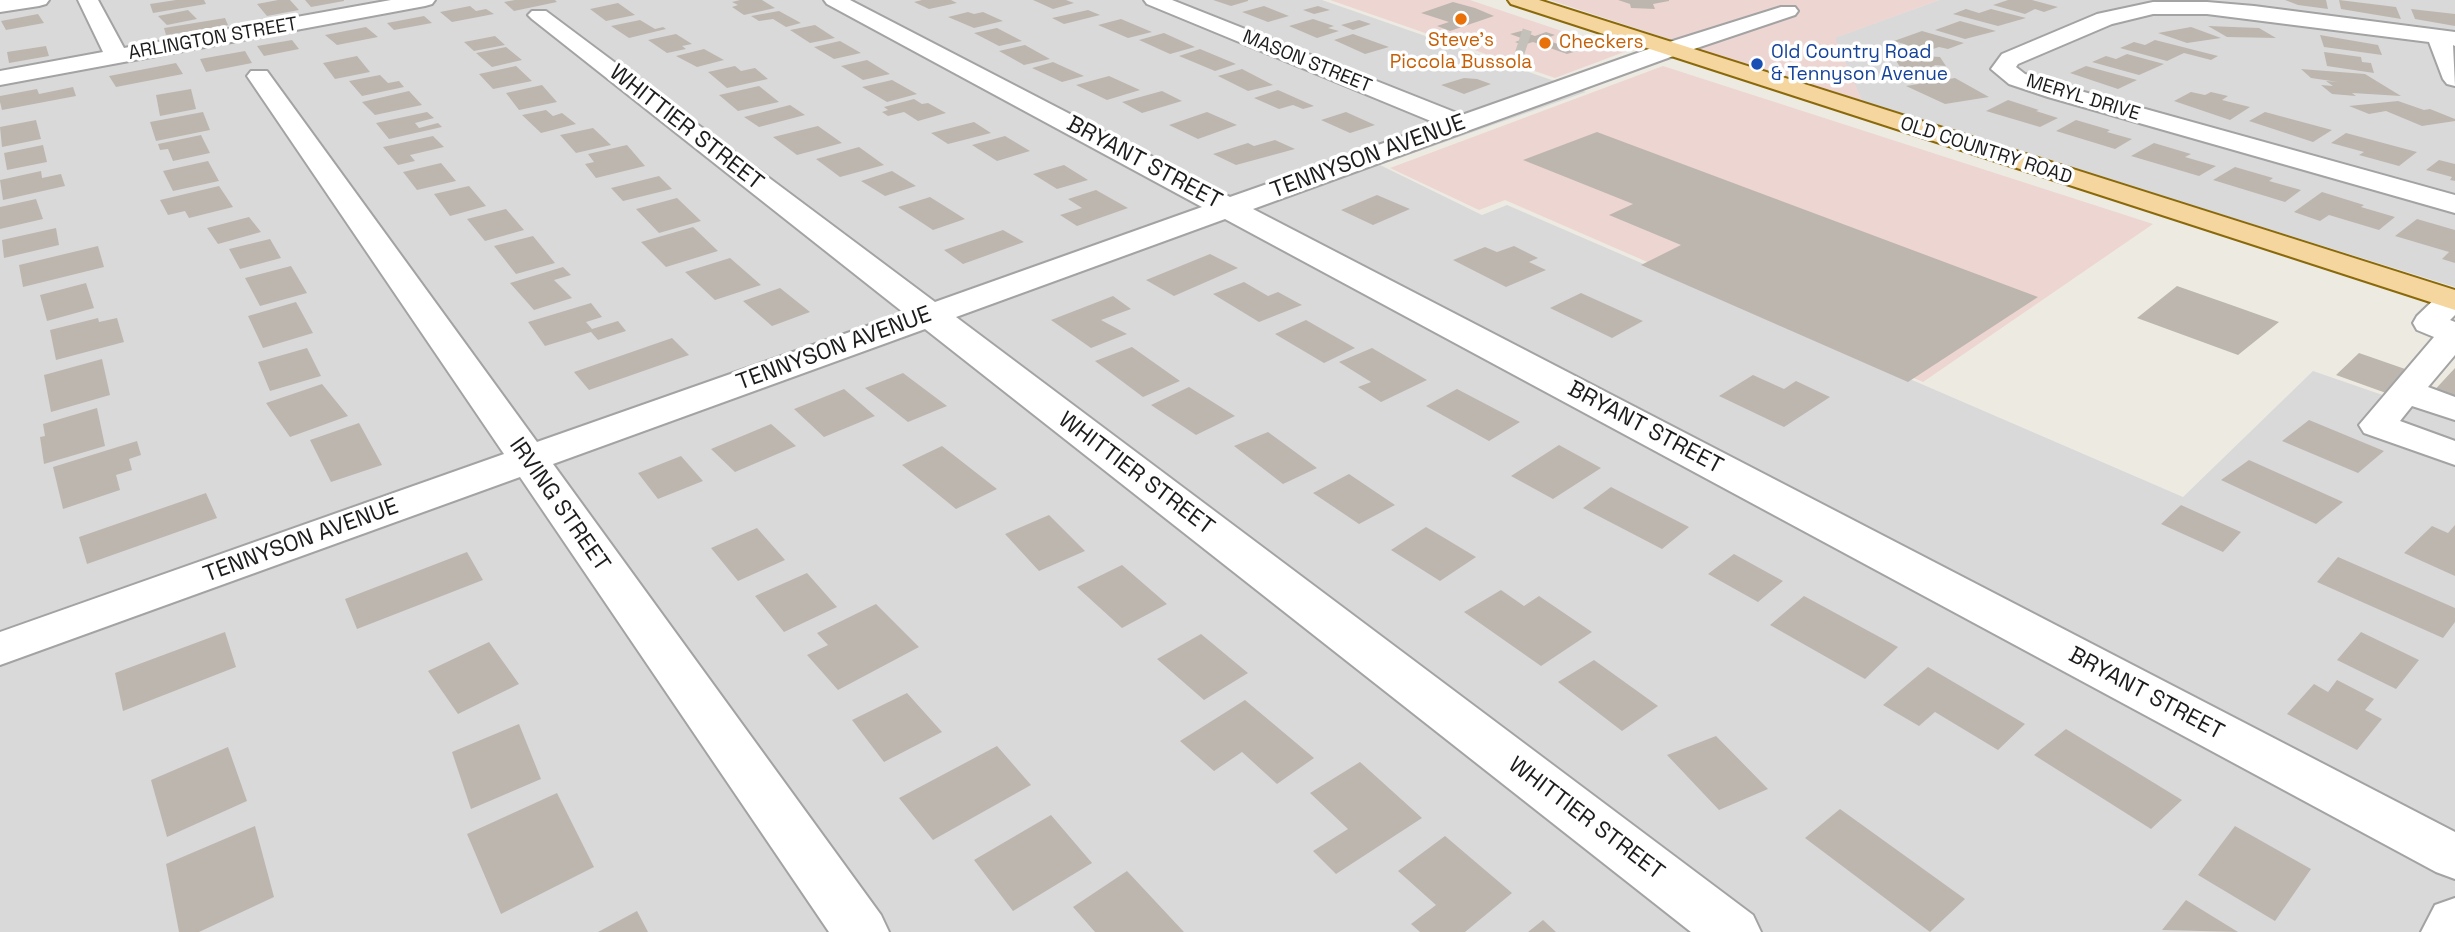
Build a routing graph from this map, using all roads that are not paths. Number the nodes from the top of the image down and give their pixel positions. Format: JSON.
{"nodes":[{"id":1,"x":39,"y":0,"type":"edge"},
{"id":2,"x":88,"y":0,"type":"edge"},
{"id":3,"x":425,"y":0,"type":"edge"},
{"id":4,"x":834,"y":0,"type":"edge"},
{"id":5,"x":1154,"y":0,"type":"edge"},
{"id":6,"x":1518,"y":0,"type":"edge"},
{"id":7,"x":0,"y":6,"type":"edge"},
{"id":8,"x":1788,"y":11,"type":"dead end"},
{"id":9,"x":539,"y":15,"type":"dead end"},
{"id":10,"x":2446,"y":37,"type":"edge"},
{"id":11,"x":1668,"y":50,"type":"junction"},
{"id":12,"x":117,"y":57,"type":"junction"},
{"id":13,"x":259,"y":76,"type":"dead end"},
{"id":14,"x":0,"y":78,"type":"edge"},
{"id":15,"x":2455,"y":79,"type":"edge"},
{"id":16,"x":1461,"y":124,"type":"junction"},
{"id":17,"x":2455,"y":204,"type":"edge"},
{"id":18,"x":1228,"y":207,"type":"junction"},
{"id":19,"x":928,"y":315,"type":"junction"},
{"id":20,"x":2455,"y":317,"type":"edge"},
{"id":21,"x":2407,"y":392,"type":"junction"},
{"id":22,"x":2455,"y":409,"type":"edge"},
{"id":23,"x":2455,"y":454,"type":"edge"},
{"id":24,"x":527,"y":459,"type":"junction"},
{"id":25,"x":0,"y":649,"type":"edge"},
{"id":26,"x":2455,"y":857,"type":"edge"},
{"id":27,"x":2455,"y":922,"type":"edge"},
{"id":28,"x":861,"y":932,"type":"edge"},
{"id":29,"x":1733,"y":932,"type":"edge"},
{"id":30,"x":2449,"y":932,"type":"edge"}],
"edges":[{"from":1,"to":7,"type":"street"},
{"from":2,"to":12,"type":"street"},
{"from":3,"to":12,"type":"street","name":"ARLINGTON STREET"},
{"from":4,"to":18,"type":"street","name":"BRYANT STREET"},
{"from":5,"to":16,"type":"street","name":"MASON STREET"},
{"from":6,"to":11,"type":"main road","name":"OLD COUNTRY ROAD"},
{"from":8,"to":11,"type":"street","name":"TENNYSON AVENUE"},
{"from":9,"to":19,"type":"street","name":"WHITTIER STREET"},
{"from":10,"to":15,"type":"street"},
{"from":10,"to":17,"type":"street","name":"MERYL DRIVE"},
{"from":11,"to":16,"type":"street","name":"TENNYSON AVENUE"},
{"from":11,"to":20,"type":"main road","name":"OLD COUNTRY ROAD"},
{"from":12,"to":14,"type":"street","name":"ARLINGTON STREET"},
{"from":13,"to":24,"type":"street","name":"IRVING STREET"},
{"from":16,"to":18,"type":"street","name":"TENNYSON AVENUE"},
{"from":18,"to":19,"type":"street","name":"TENNYSON AVENUE"},
{"from":18,"to":26,"type":"street","name":"BRYANT STREET"},
{"from":19,"to":24,"type":"street","name":"TENNYSON AVENUE"},
{"from":19,"to":29,"type":"street","name":"WHITTIER STREET"},
{"from":20,"to":21,"type":"street"},
{"from":21,"to":22,"type":"street"},
{"from":21,"to":23,"type":"street"},
{"from":24,"to":25,"type":"street","name":"TENNYSON AVENUE"},
{"from":24,"to":28,"type":"street","name":"IRVING STREET"},
{"from":27,"to":30,"type":"street"}]}
